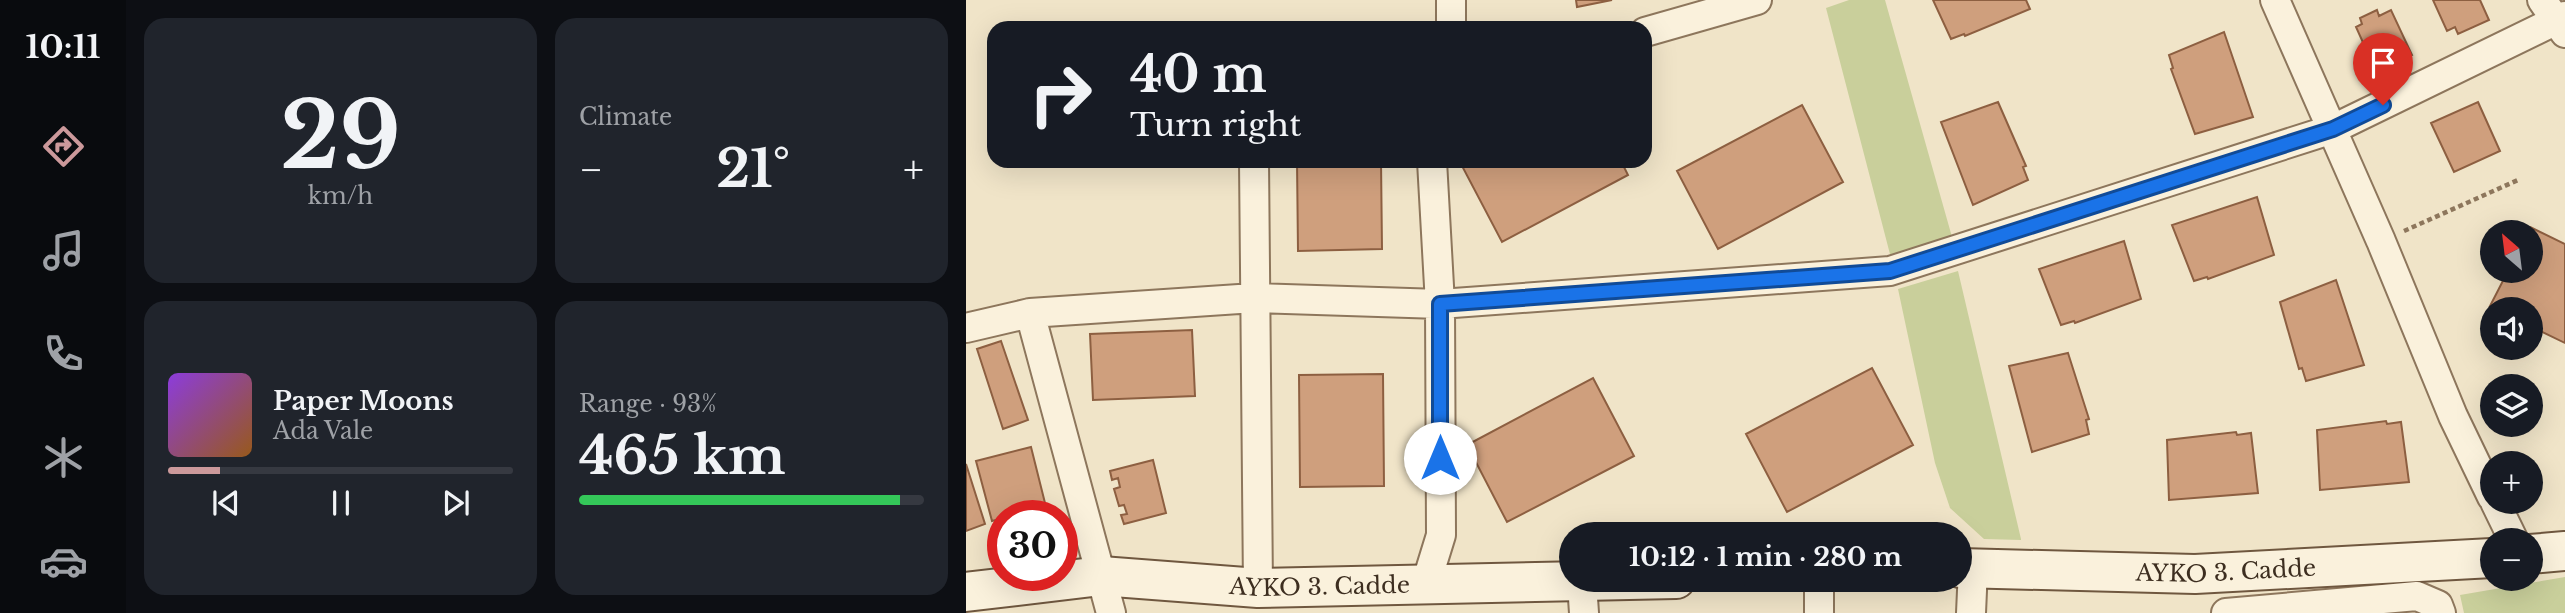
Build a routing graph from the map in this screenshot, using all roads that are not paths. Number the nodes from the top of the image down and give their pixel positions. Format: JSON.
{"nodes":[{"id":1,"x":1451,"y":0,"type":"edge"},
{"id":2,"x":1757,"y":0,"type":"edge"},
{"id":3,"x":2275,"y":0,"type":"edge"},
{"id":4,"x":2557,"y":18,"type":"edge"},
{"id":5,"x":1451,"y":21,"type":"edge"},
{"id":6,"x":1652,"y":30,"type":"edge"},
{"id":7,"x":2333,"y":129,"type":"junction"},
{"id":8,"x":1254,"y":168,"type":"edge"},
{"id":9,"x":1432,"y":168,"type":"edge"},
{"id":10,"x":1255,"y":298,"type":"junction"},
{"id":11,"x":1440,"y":304,"type":"junction"},
{"id":12,"x":1030,"y":313,"type":"junction"},
{"id":13,"x":966,"y":328,"type":"edge"},
{"id":14,"x":2480,"y":472,"type":"edge"},
{"id":15,"x":2565,"y":551,"type":"edge"},
{"id":16,"x":2543,"y":554,"type":"edge"},
{"id":17,"x":2480,"y":559,"type":"edge"},
{"id":18,"x":1972,"y":568,"type":"edge"},
{"id":19,"x":1101,"y":576,"type":"junction"},
{"id":20,"x":1258,"y":588,"type":"junction"},
{"id":21,"x":966,"y":592,"type":"edge"},
{"id":22,"x":1612,"y":592,"type":"edge"},
{"id":23,"x":1819,"y":592,"type":"edge"},
{"id":24,"x":1969,"y":592,"type":"edge"},
{"id":25,"x":1583,"y":598,"type":"edge"},
{"id":26,"x":1426,"y":600,"type":"edge"},
{"id":27,"x":2440,"y":609,"type":"edge"},
{"id":28,"x":1111,"y":613,"type":"edge"},
{"id":29,"x":1819,"y":613,"type":"edge"},
{"id":30,"x":1971,"y":613,"type":"edge"},
{"id":31,"x":2226,"y":613,"type":"edge"}],
"edges":[{"from":1,"to":5,"type":"street"},
{"from":2,"to":6,"type":"street"},
{"from":3,"to":7,"type":"street"},
{"from":4,"to":7,"type":"street"},
{"from":7,"to":11,"type":"street"},
{"from":7,"to":14,"type":"street"},
{"from":8,"to":10,"type":"street"},
{"from":9,"to":11,"type":"street"},
{"from":10,"to":11,"type":"street"},
{"from":10,"to":12,"type":"street"},
{"from":10,"to":20,"type":"street"},
{"from":11,"to":26,"type":"street"},
{"from":12,"to":13,"type":"street"},
{"from":12,"to":19,"type":"street"},
{"from":15,"to":16,"type":"street"},
{"from":17,"to":18,"type":"street","name":"AYKO 3. Cadde"},
{"from":19,"to":20,"type":"street","name":"AYKO 3. Cadde"},
{"from":19,"to":21,"type":"street","name":"AYKO 3. Cadde"},
{"from":19,"to":28,"type":"street"},
{"from":20,"to":26,"type":"street","name":"AYKO 3. Cadde"},
{"from":22,"to":25,"type":"street","name":"AYKO 3. Cadde"},
{"from":23,"to":29,"type":"street"},
{"from":24,"to":30,"type":"street"},
{"from":25,"to":26,"type":"street","name":"AYKO 3. Cadde"},
{"from":27,"to":31,"type":"street","name":"AYKO 3. Cadde"}]}
